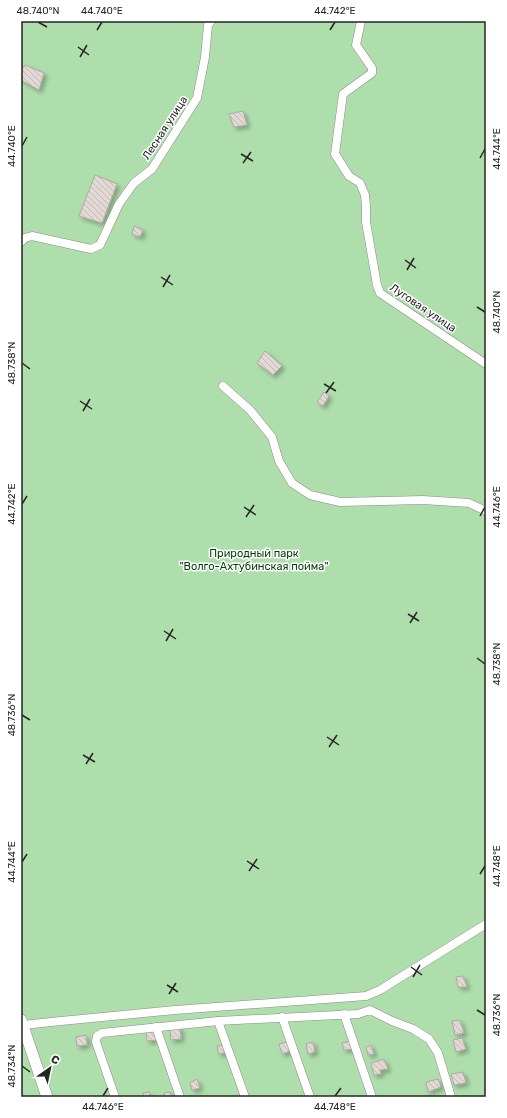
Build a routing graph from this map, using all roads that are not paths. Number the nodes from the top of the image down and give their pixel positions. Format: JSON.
{"nodes":[{"id":1,"x":211,"y":21,"type":"edge"},
{"id":2,"x":361,"y":21,"type":"edge"},
{"id":3,"x":21,"y":242,"type":"edge"},
{"id":4,"x":486,"y":364,"type":"edge"},
{"id":5,"x":223,"y":386,"type":"dead end"},
{"id":6,"x":486,"y":511,"type":"edge"},
{"id":7,"x":486,"y":924,"type":"edge"},
{"id":8,"x":366,"y":996,"type":"junction"},
{"id":9,"x":370,"y":1010,"type":"junction"},
{"id":10,"x":344,"y":1014,"type":"junction"},
{"id":11,"x":282,"y":1017,"type":"junction"},
{"id":12,"x":218,"y":1022,"type":"junction"},
{"id":13,"x":22,"y":1023,"type":"edge"},
{"id":14,"x":156,"y":1027,"type":"junction"},
{"id":15,"x":47,"y":1097,"type":"edge"},
{"id":16,"x":115,"y":1097,"type":"edge"},
{"id":17,"x":180,"y":1097,"type":"edge"},
{"id":18,"x":246,"y":1097,"type":"edge"},
{"id":19,"x":310,"y":1097,"type":"edge"},
{"id":20,"x":372,"y":1097,"type":"edge"},
{"id":21,"x":451,"y":1097,"type":"edge"}],
"edges":[{"from":1,"to":3,"type":"street","name":"Лесная улица"},
{"from":2,"to":4,"type":"street","name":"Луговая улица"},
{"from":5,"to":6,"type":"street"},
{"from":7,"to":8,"type":"street"},
{"from":8,"to":9,"type":"street"},
{"from":8,"to":13,"type":"street"},
{"from":9,"to":10,"type":"street"},
{"from":9,"to":21,"type":"street"},
{"from":10,"to":11,"type":"street"},
{"from":10,"to":20,"type":"street"},
{"from":11,"to":12,"type":"street"},
{"from":11,"to":19,"type":"street"},
{"from":12,"to":14,"type":"street"},
{"from":12,"to":18,"type":"street"},
{"from":13,"to":15,"type":"street"},
{"from":14,"to":16,"type":"street"},
{"from":14,"to":17,"type":"street"}]}
